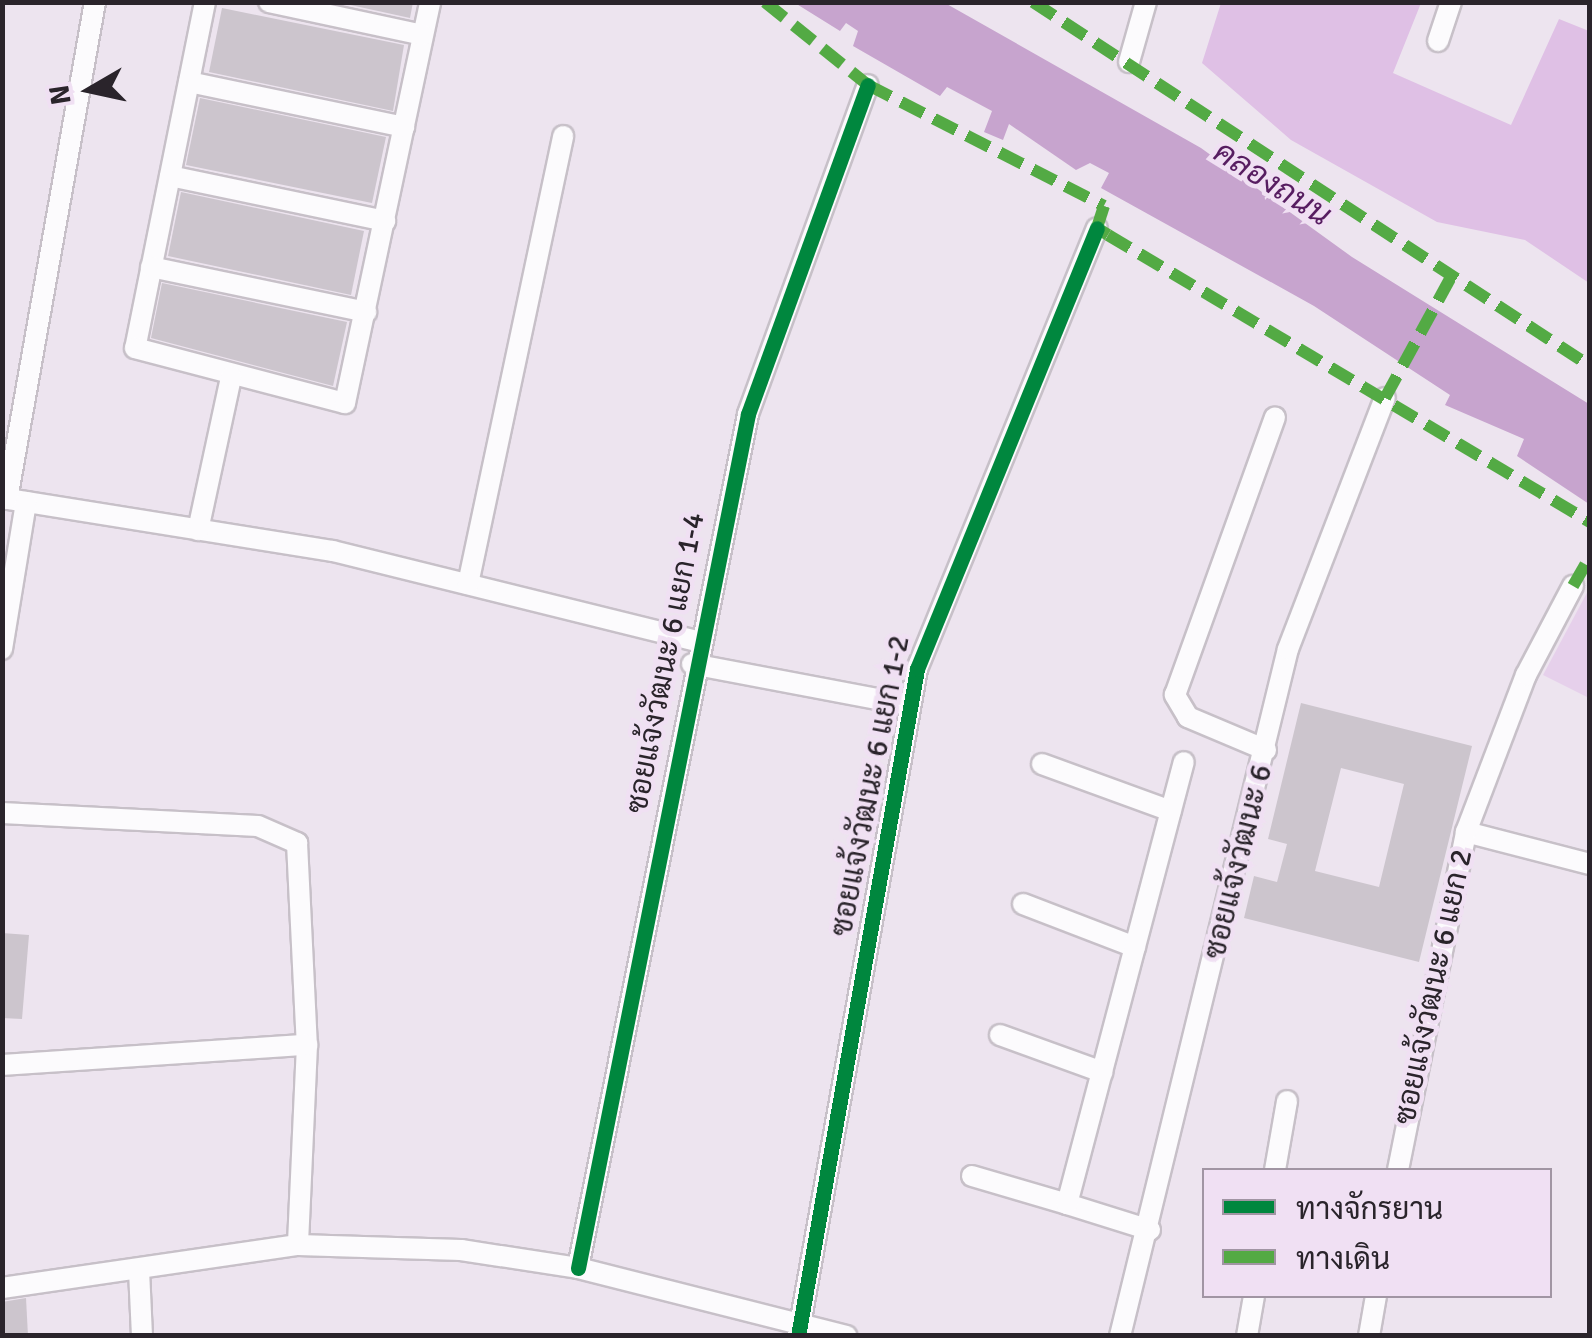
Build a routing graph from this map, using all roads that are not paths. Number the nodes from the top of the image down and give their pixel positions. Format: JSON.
{"nodes":[{"id":1,"x":94,"y":2,"type":"edge"},
{"id":2,"x":206,"y":2,"type":"edge"},
{"id":3,"x":268,"y":2,"type":"edge"},
{"id":4,"x":430,"y":2,"type":"edge"},
{"id":5,"x":1146,"y":2,"type":"edge"},
{"id":6,"x":1451,"y":2,"type":"edge"},
{"id":7,"x":423,"y":35,"type":"junction"},
{"id":8,"x":1438,"y":41,"type":"dead end"},
{"id":9,"x":1128,"y":62,"type":"dead end"},
{"id":10,"x":189,"y":82,"type":"junction"},
{"id":11,"x":868,"y":85,"type":"dead end"},
{"id":12,"x":404,"y":127,"type":"junction"},
{"id":13,"x":563,"y":136,"type":"dead end"},
{"id":14,"x":170,"y":176,"type":"junction"},
{"id":15,"x":385,"y":221,"type":"junction"},
{"id":16,"x":1098,"y":228,"type":"dead end"},
{"id":17,"x":151,"y":268,"type":"junction"},
{"id":18,"x":366,"y":312,"type":"junction"},
{"id":19,"x":231,"y":378,"type":"junction"},
{"id":20,"x":1385,"y":398,"type":"dead end"},
{"id":21,"x":1275,"y":417,"type":"dead end"},
{"id":22,"x":12,"y":500,"type":"edge"},
{"id":23,"x":198,"y":530,"type":"junction"},
{"id":24,"x":468,"y":584,"type":"junction"},
{"id":25,"x":1574,"y":586,"type":"dead end"},
{"id":26,"x":696,"y":641,"type":"junction"},
{"id":27,"x":2,"y":649,"type":"edge"},
{"id":28,"x":692,"y":664,"type":"junction"},
{"id":29,"x":910,"y":705,"type":"junction"},
{"id":30,"x":1266,"y":750,"type":"junction"},
{"id":31,"x":1184,"y":762,"type":"dead end"},
{"id":32,"x":1042,"y":764,"type":"dead end"},
{"id":33,"x":1172,"y":811,"type":"junction"},
{"id":34,"x":2,"y":813,"type":"edge"},
{"id":35,"x":1466,"y":832,"type":"junction"},
{"id":36,"x":1590,"y":864,"type":"edge"},
{"id":37,"x":1023,"y":904,"type":"dead end"},
{"id":38,"x":1135,"y":947,"type":"junction"},
{"id":39,"x":1000,"y":1035,"type":"dead end"},
{"id":40,"x":307,"y":1045,"type":"junction"},
{"id":41,"x":2,"y":1065,"type":"edge"},
{"id":42,"x":1102,"y":1072,"type":"junction"},
{"id":43,"x":1287,"y":1101,"type":"dead end"},
{"id":44,"x":1275,"y":1168,"type":"edge"},
{"id":45,"x":1398,"y":1168,"type":"edge"},
{"id":46,"x":972,"y":1176,"type":"dead end"},
{"id":47,"x":1067,"y":1204,"type":"junction"},
{"id":48,"x":1150,"y":1230,"type":"junction"},
{"id":49,"x":298,"y":1246,"type":"junction"},
{"id":50,"x":578,"y":1268,"type":"junction"},
{"id":51,"x":140,"y":1270,"type":"junction"},
{"id":52,"x":2,"y":1288,"type":"edge"},
{"id":53,"x":1254,"y":1298,"type":"edge"},
{"id":54,"x":1376,"y":1298,"type":"edge"},
{"id":55,"x":800,"y":1330,"type":"edge"},
{"id":56,"x":142,"y":1336,"type":"edge"},
{"id":57,"x":847,"y":1336,"type":"edge"},
{"id":58,"x":1120,"y":1336,"type":"edge"},
{"id":59,"x":1247,"y":1336,"type":"edge"},
{"id":60,"x":1369,"y":1336,"type":"edge"}],
"edges":[{"from":1,"to":22,"type":"street"},
{"from":2,"to":10,"type":"street"},
{"from":3,"to":7,"type":"street"},
{"from":4,"to":7,"type":"street"},
{"from":5,"to":9,"type":"street"},
{"from":6,"to":8,"type":"street"},
{"from":7,"to":12,"type":"street"},
{"from":10,"to":12,"type":"street"},
{"from":10,"to":14,"type":"street"},
{"from":11,"to":26,"type":"street","name":"ซอยแจ้งวัฒนะ 6 แยก 1-4"},
{"from":12,"to":15,"type":"street"},
{"from":13,"to":24,"type":"street"},
{"from":14,"to":15,"type":"street"},
{"from":14,"to":17,"type":"street"},
{"from":15,"to":18,"type":"street"},
{"from":16,"to":29,"type":"street","name":"ซอยแจ้งวัฒนะ 6 แยก 1-2"},
{"from":17,"to":18,"type":"street"},
{"from":17,"to":19,"type":"street"},
{"from":18,"to":19,"type":"street"},
{"from":19,"to":23,"type":"street"},
{"from":20,"to":30,"type":"street","name":"ซอยแจ้งวัฒนะ 6"},
{"from":21,"to":30,"type":"street"},
{"from":22,"to":23,"type":"street"},
{"from":22,"to":27,"type":"street"},
{"from":23,"to":24,"type":"street"},
{"from":24,"to":26,"type":"street"},
{"from":25,"to":35,"type":"street","name":"ซอยแจ้งวัฒนะ 6 แยก 2"},
{"from":26,"to":28,"type":"street","name":"ซอยแจ้งวัฒนะ 6 แยก 1-4"},
{"from":28,"to":29,"type":"street"},
{"from":28,"to":50,"type":"street","name":"ซอยแจ้งวัฒนะ 6 แยก 1-4"},
{"from":29,"to":55,"type":"street","name":"ซอยแจ้งวัฒนะ 6 แยก 1-2"},
{"from":30,"to":48,"type":"street","name":"ซอยแจ้งวัฒนะ 6"},
{"from":31,"to":33,"type":"street"},
{"from":32,"to":33,"type":"street"},
{"from":33,"to":38,"type":"street"},
{"from":34,"to":40,"type":"street"},
{"from":35,"to":36,"type":"street"},
{"from":35,"to":45,"type":"street","name":"ซอยแจ้งวัฒนะ 6 แยก 2"},
{"from":37,"to":38,"type":"street"},
{"from":38,"to":42,"type":"street"},
{"from":39,"to":42,"type":"street"},
{"from":40,"to":41,"type":"street"},
{"from":40,"to":49,"type":"street"},
{"from":42,"to":47,"type":"street"},
{"from":43,"to":44,"type":"street"},
{"from":46,"to":47,"type":"street"},
{"from":47,"to":48,"type":"street"},
{"from":48,"to":58,"type":"street","name":"ซอยแจ้งวัฒนะ 6"},
{"from":49,"to":50,"type":"street"},
{"from":49,"to":51,"type":"street"},
{"from":50,"to":55,"type":"street"},
{"from":51,"to":52,"type":"street"},
{"from":51,"to":56,"type":"street"},
{"from":53,"to":59,"type":"street"},
{"from":54,"to":60,"type":"street"},
{"from":55,"to":57,"type":"street"}]}
